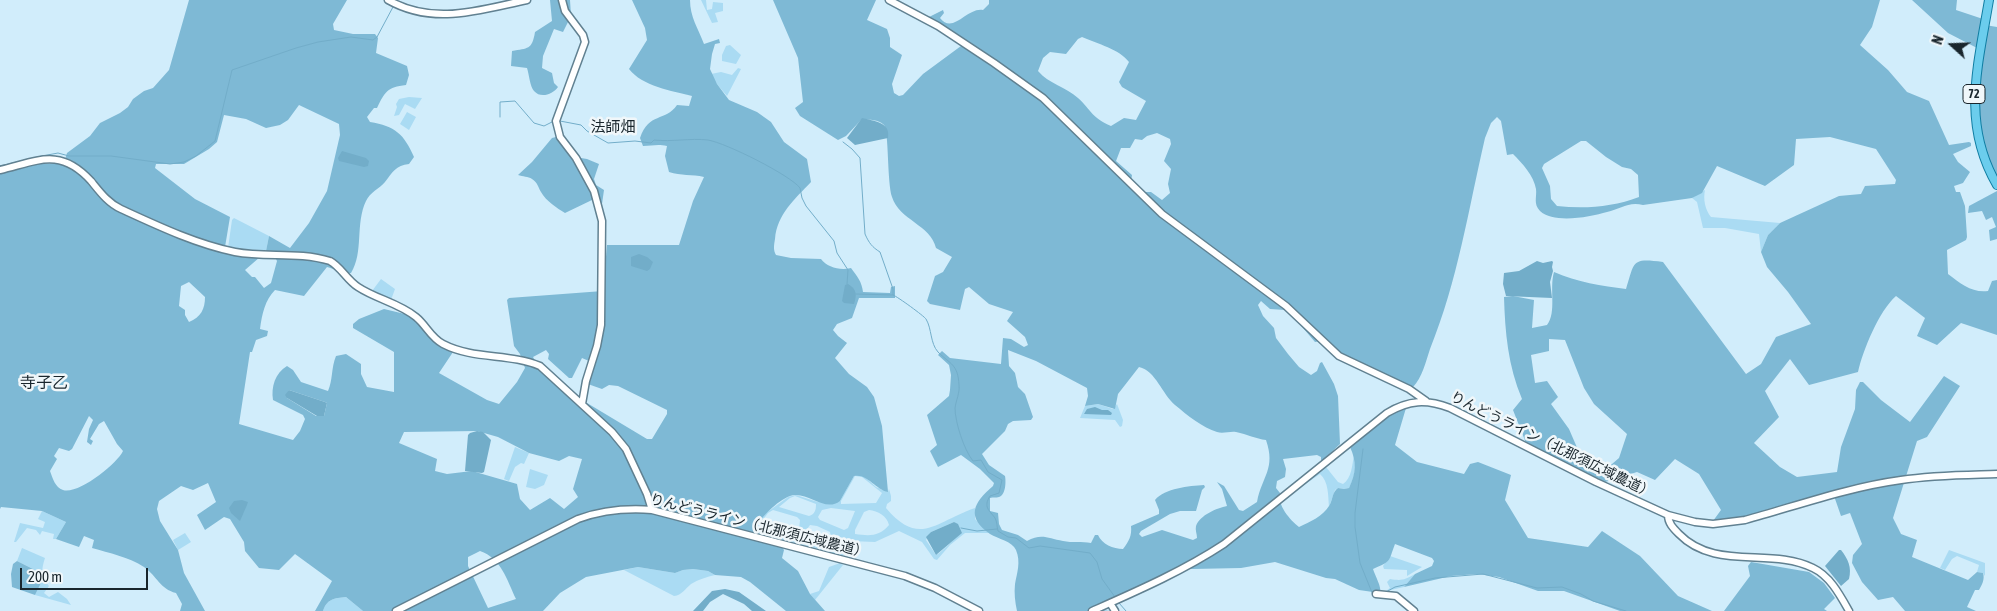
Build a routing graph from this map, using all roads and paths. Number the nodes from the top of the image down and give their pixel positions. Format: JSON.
{"nodes":[{"id":1,"x":388,"y":0,"type":"edge"},
{"id":2,"x":527,"y":0,"type":"edge"},
{"id":3,"x":562,"y":0,"type":"edge"},
{"id":4,"x":888,"y":0,"type":"edge"},
{"id":5,"x":1989,"y":0,"type":"edge"},
{"id":6,"x":0,"y":170,"type":"edge"},
{"id":7,"x":1997,"y":185,"type":"edge"},
{"id":8,"x":1426,"y":401,"type":"junction"},
{"id":9,"x":582,"y":404,"type":"junction"},
{"id":10,"x":1997,"y":474,"type":"edge"},
{"id":11,"x":652,"y":510,"type":"junction"},
{"id":12,"x":1668,"y":515,"type":"junction"},
{"id":13,"x":1376,"y":594,"type":"dead end"},
{"id":14,"x":1110,"y":603,"type":"junction"},
{"id":15,"x":396,"y":611,"type":"edge"},
{"id":16,"x":980,"y":611,"type":"edge"},
{"id":17,"x":1092,"y":611,"type":"edge"},
{"id":18,"x":1115,"y":611,"type":"edge"},
{"id":19,"x":1414,"y":611,"type":"edge"},
{"id":20,"x":1849,"y":611,"type":"edge"}],
"edges":[{"from":1,"to":2,"type":"street"},
{"from":3,"to":9,"type":"street"},
{"from":4,"to":8,"type":"street"},
{"from":5,"to":7,"type":"main road","number":"72"},
{"from":6,"to":9,"type":"street"},
{"from":8,"to":12,"type":"street","name":"りんどうライン（北那須広域農道）"},
{"from":8,"to":14,"type":"street","name":"りんどうライン（北那須広域農道）"},
{"from":9,"to":11,"type":"street"},
{"from":10,"to":12,"type":"street","name":"りんどうライン（北那須広域農道）"},
{"from":11,"to":15,"type":"street","name":"りんどうライン（北那須広域農道）"},
{"from":11,"to":16,"type":"street","name":"りんどうライン（北那須広域農道）"},
{"from":12,"to":20,"type":"street"},
{"from":13,"to":19,"type":"street"},
{"from":14,"to":17,"type":"street","name":"りんどうライン（北那須広域農道）"},
{"from":14,"to":18,"type":"street"}]}
